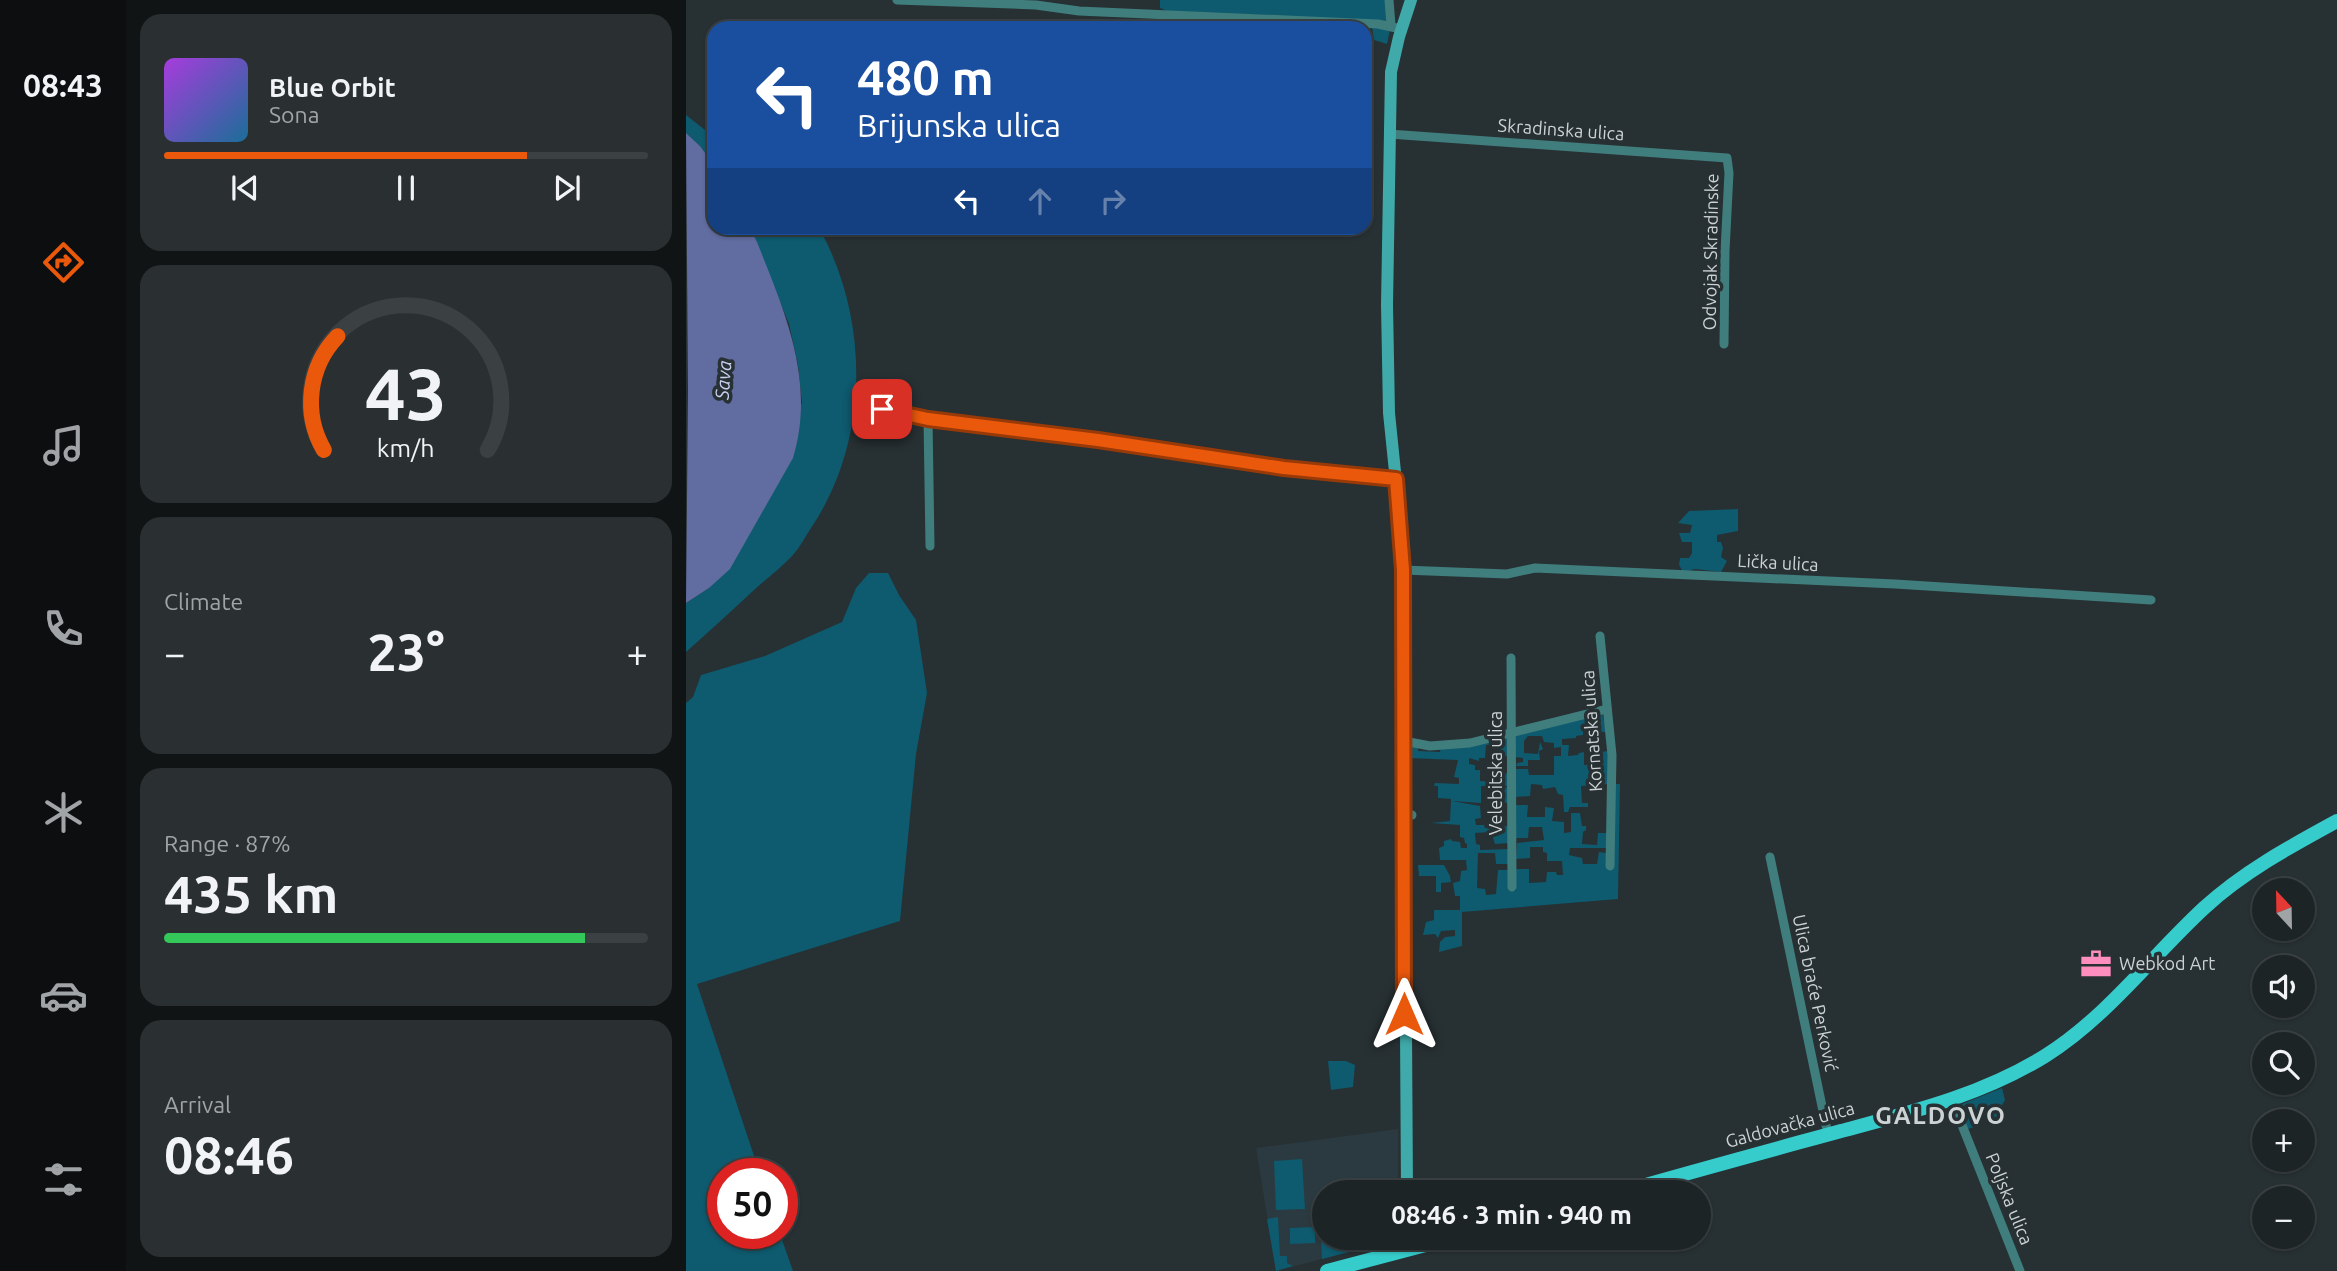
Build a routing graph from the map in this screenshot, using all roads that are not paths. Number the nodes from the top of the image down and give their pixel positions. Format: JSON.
{"nodes":[{"id":1,"x":897,"y":0,"type":"edge"},
{"id":2,"x":1389,"y":0,"type":"edge"},
{"id":3,"x":1405,"y":0,"type":"edge"},
{"id":4,"x":1410,"y":0,"type":"edge"},
{"id":5,"x":1300,"y":21,"type":"edge"},
{"id":6,"x":1372,"y":25,"type":"edge"},
{"id":7,"x":1398,"y":26,"type":"junction"},
{"id":8,"x":1389,"y":134,"type":"junction"},
{"id":9,"x":1728,"y":161,"type":"joint"},
{"id":10,"x":1724,"y":344,"type":"dead end"},
{"id":11,"x":882,"y":409,"type":"dead end"},
{"id":12,"x":928,"y":419,"type":"junction"},
{"id":13,"x":1396,"y":479,"type":"junction"},
{"id":14,"x":930,"y":546,"type":"dead end"},
{"id":15,"x":1403,"y":570,"type":"junction"},
{"id":16,"x":2151,"y":600,"type":"dead end"},
{"id":17,"x":1600,"y":636,"type":"dead end"},
{"id":18,"x":1511,"y":658,"type":"dead end"},
{"id":19,"x":1606,"y":709,"type":"junction"},
{"id":20,"x":1511,"y":732,"type":"junction"},
{"id":21,"x":1404,"y":741,"type":"junction"},
{"id":22,"x":2337,"y":821,"type":"edge"},
{"id":23,"x":1770,"y":857,"type":"dead end"},
{"id":24,"x":1610,"y":866,"type":"dead end"},
{"id":25,"x":1512,"y":887,"type":"dead end"},
{"id":26,"x":1952,"y":1100,"type":"junction"},
{"id":27,"x":1828,"y":1135,"type":"junction"},
{"id":28,"x":1407,"y":1180,"type":"edge"},
{"id":29,"x":1665,"y":1180,"type":"edge"},
{"id":30,"x":1388,"y":1250,"type":"edge"},
{"id":31,"x":1327,"y":1271,"type":"edge"},
{"id":32,"x":2020,"y":1271,"type":"edge"}],
"edges":[{"from":1,"to":5,"type":"street"},
{"from":2,"to":7,"type":"street"},
{"from":3,"to":7,"type":"street"},
{"from":4,"to":7,"type":"main road"},
{"from":6,"to":7,"type":"street"},
{"from":7,"to":8,"type":"main road"},
{"from":8,"to":9,"type":"street","name":"Skradinska ulica"},
{"from":8,"to":13,"type":"main road"},
{"from":9,"to":10,"type":"street","name":"Odvojak Skradinske"},
{"from":11,"to":12,"type":"street"},
{"from":12,"to":13,"type":"street"},
{"from":12,"to":14,"type":"street"},
{"from":13,"to":15,"type":"main road"},
{"from":15,"to":16,"type":"street","name":"Lička ulica"},
{"from":15,"to":21,"type":"main road"},
{"from":17,"to":19,"type":"street","name":"Kornatska ulica"},
{"from":18,"to":20,"type":"street","name":"Velebitska ulica"},
{"from":19,"to":20,"type":"street"},
{"from":19,"to":24,"type":"street","name":"Kornatska ulica"},
{"from":20,"to":21,"type":"street"},
{"from":20,"to":25,"type":"street","name":"Velebitska ulica"},
{"from":21,"to":28,"type":"main road"},
{"from":22,"to":26,"type":"main road","name":"Galdovačka ulica"},
{"from":23,"to":27,"type":"street","name":"Ulica braće Perković"},
{"from":26,"to":27,"type":"main road","name":"Galdovačka ulica"},
{"from":26,"to":32,"type":"street","name":"Poljska ulica"},
{"from":27,"to":29,"type":"main road","name":"Galdovačka ulica"},
{"from":30,"to":31,"type":"main road"}]}
